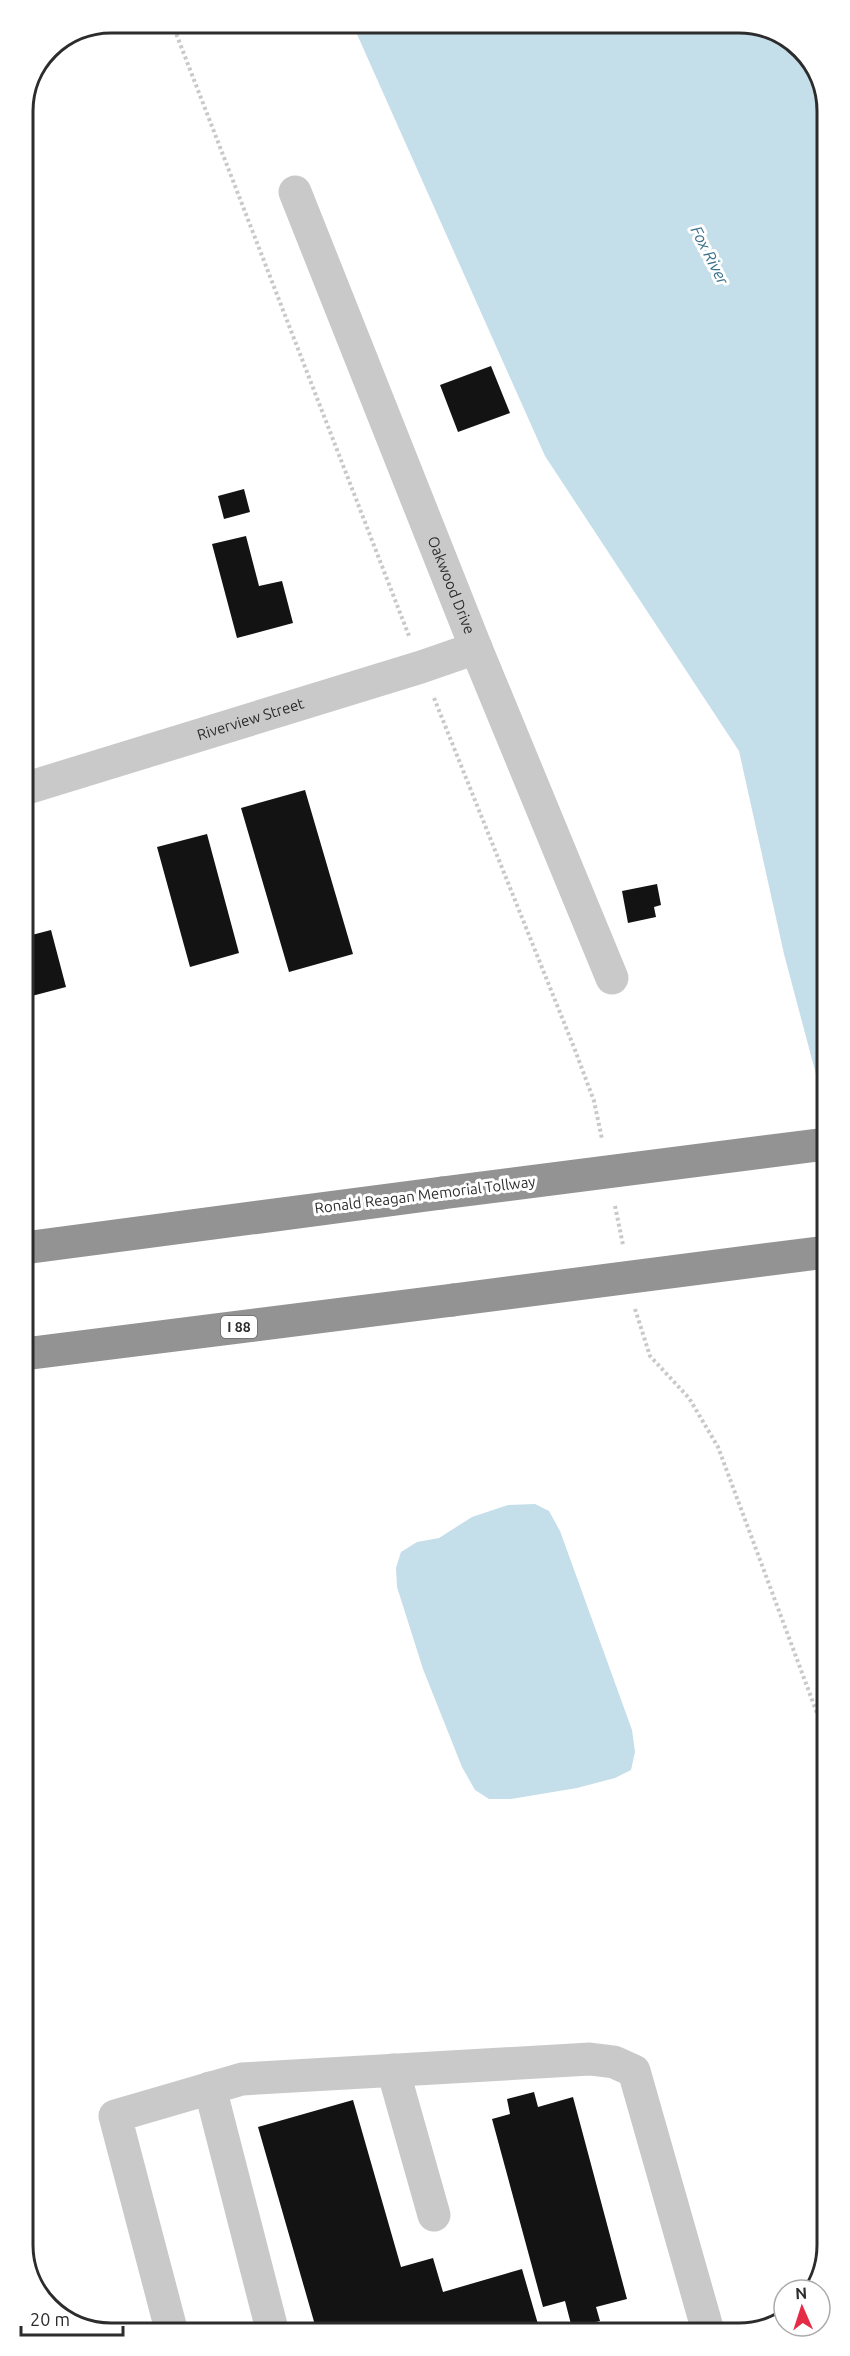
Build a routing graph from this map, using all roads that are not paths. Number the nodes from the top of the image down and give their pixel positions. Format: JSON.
{"nodes":[{"id":1,"x":296,"y":192,"type":"dead end"},
{"id":2,"x":476,"y":648,"type":"junction"},
{"id":3,"x":33,"y":786,"type":"edge"},
{"id":4,"x":612,"y":978,"type":"dead end"},
{"id":5,"x":817,"y":1145,"type":"edge"},
{"id":6,"x":33,"y":1247,"type":"edge"},
{"id":7,"x":817,"y":1253,"type":"edge"},
{"id":8,"x":33,"y":1353,"type":"edge"},
{"id":9,"x":393,"y":2070,"type":"junction"},
{"id":10,"x":210,"y":2088,"type":"junction"},
{"id":11,"x":434,"y":2215,"type":"dead end"},
{"id":12,"x":169,"y":2323,"type":"edge"},
{"id":13,"x":271,"y":2323,"type":"edge"},
{"id":14,"x":706,"y":2323,"type":"edge"}],
"edges":[{"from":1,"to":2,"type":"street","name":"Oakwood Drive"},
{"from":2,"to":3,"type":"street","name":"Riverview Street"},
{"from":2,"to":4,"type":"street","name":"Oakwood Drive"},
{"from":5,"to":6,"type":"highway","name":"Ronald Reagan Memorial Tollway","bridge":true},
{"from":7,"to":8,"type":"highway","number":"I 88","bridge":true},
{"from":9,"to":10,"type":"street"},
{"from":9,"to":11,"type":"street"},
{"from":9,"to":14,"type":"street"},
{"from":10,"to":12,"type":"street"},
{"from":10,"to":13,"type":"street"}]}
